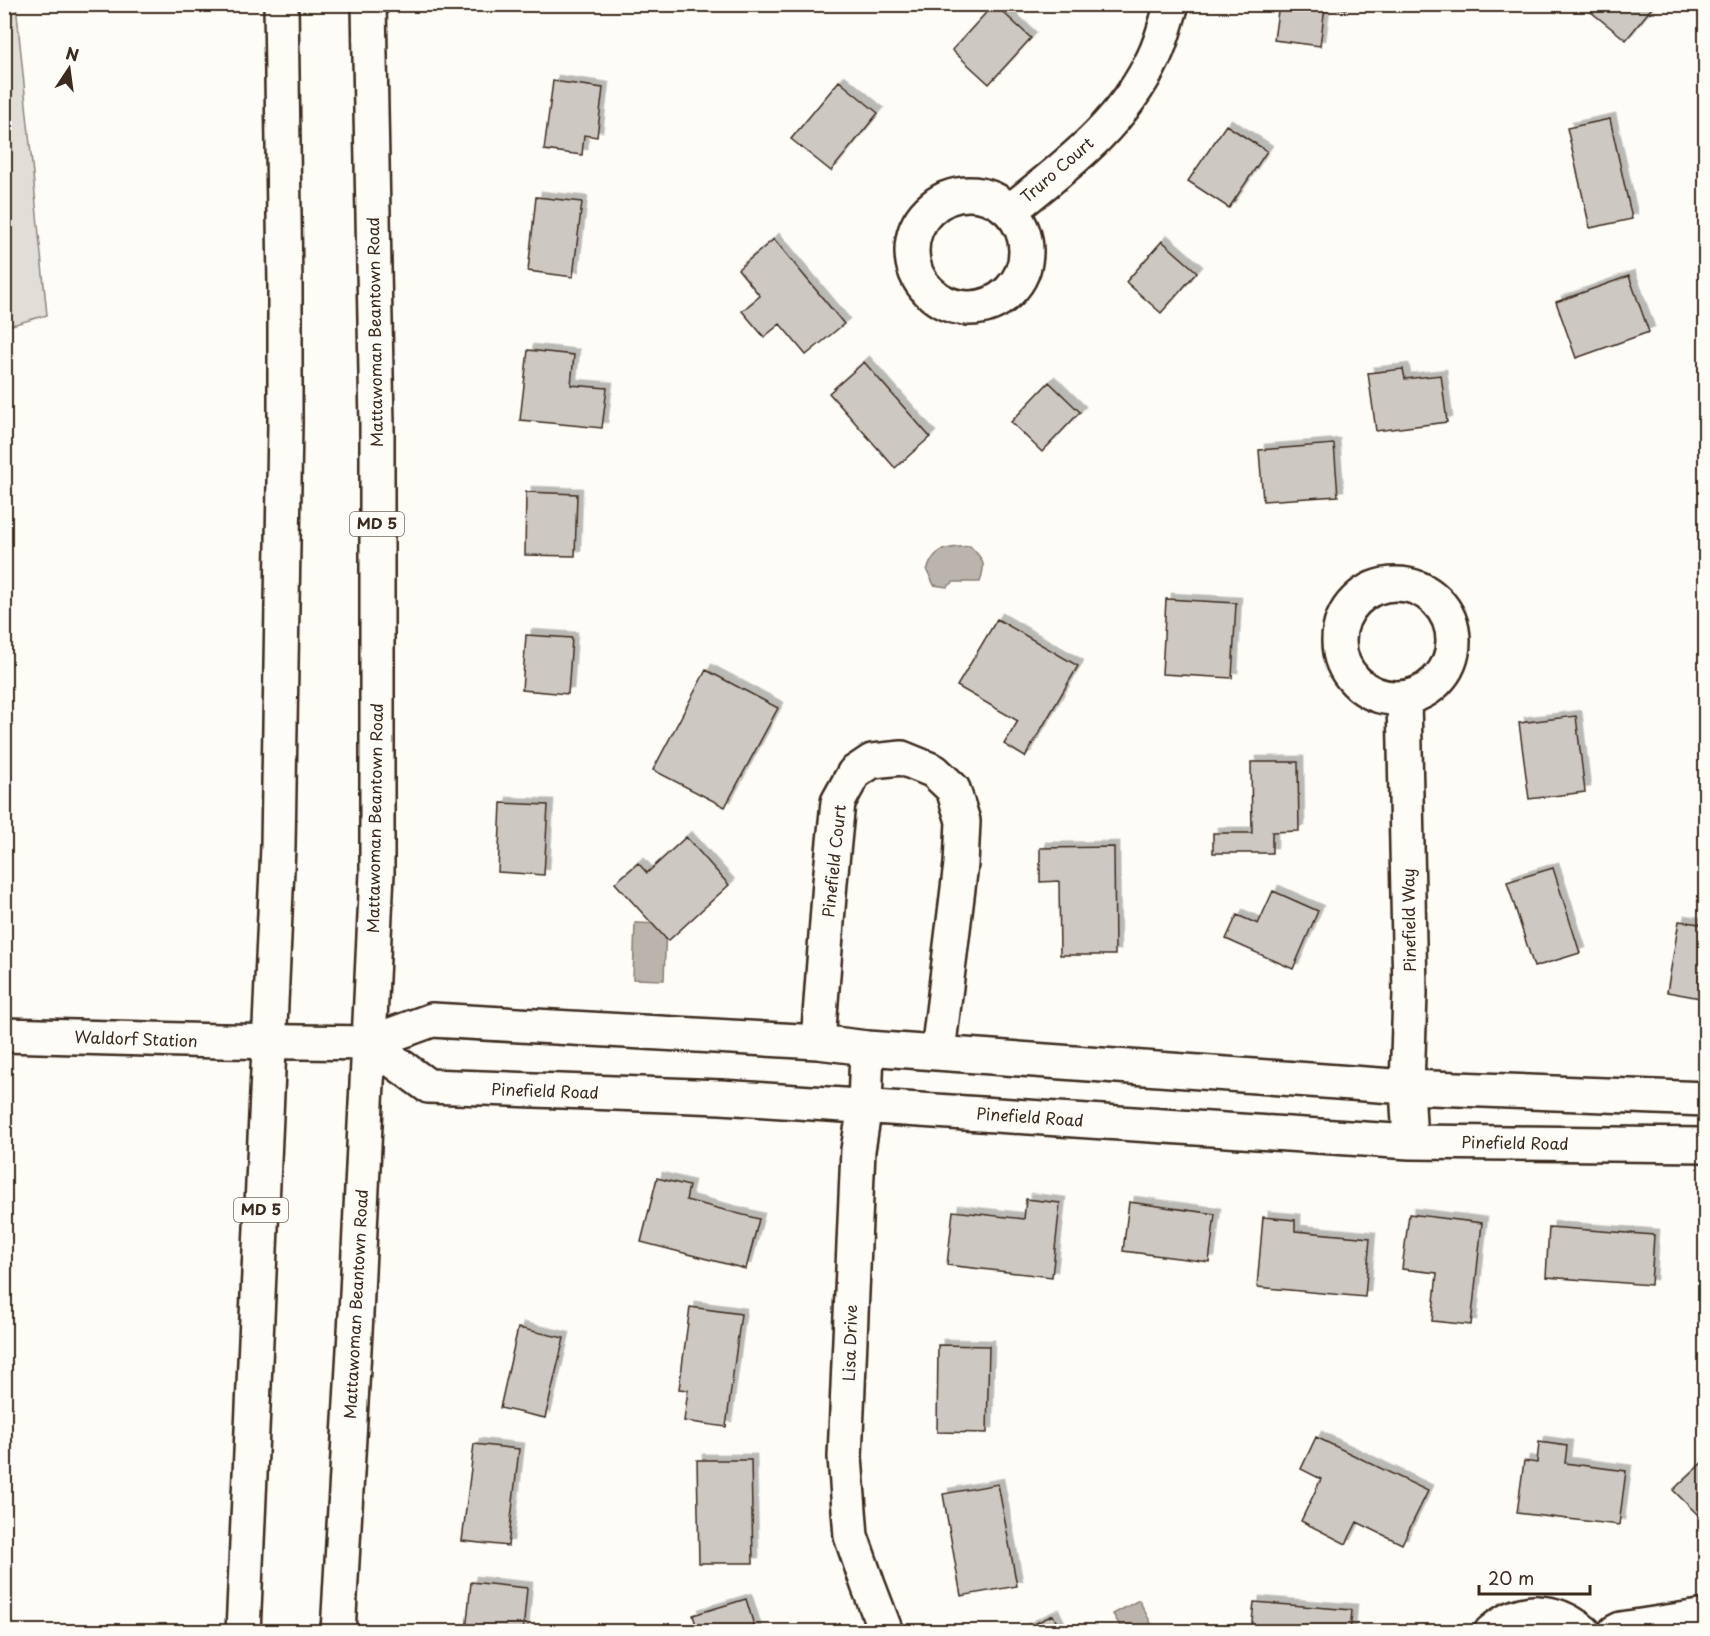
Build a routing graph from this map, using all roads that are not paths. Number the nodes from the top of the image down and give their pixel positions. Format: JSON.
{"nodes":[{"id":1,"x":280,"y":4,"type":"edge"},
{"id":2,"x":369,"y":4,"type":"edge"},
{"id":3,"x":1172,"y":4,"type":"edge"},
{"id":4,"x":1010,"y":211,"type":"dead end"},
{"id":5,"x":1404,"y":698,"type":"dead end"},
{"id":6,"x":4,"y":1035,"type":"edge"},
{"id":7,"x":268,"y":1041,"type":"junction"},
{"id":8,"x":818,"y":1042,"type":"junction"},
{"id":9,"x":369,"y":1043,"type":"junction"},
{"id":10,"x":867,"y":1048,"type":"junction"},
{"id":11,"x":938,"y":1052,"type":"junction"},
{"id":12,"x":1407,"y":1087,"type":"junction"},
{"id":13,"x":1706,"y":1099,"type":"edge"},
{"id":14,"x":865,"y":1106,"type":"junction"},
{"id":15,"x":1410,"y":1142,"type":"junction"},
{"id":16,"x":1706,"y":1145,"type":"edge"},
{"id":17,"x":1706,"y":1616,"type":"edge"},
{"id":18,"x":243,"y":1632,"type":"edge"},
{"id":19,"x":338,"y":1632,"type":"edge"},
{"id":20,"x":886,"y":1632,"type":"edge"},
{"id":21,"x":1491,"y":1632,"type":"edge"},
{"id":22,"x":1584,"y":1632,"type":"edge"},
{"id":23,"x":1615,"y":1632,"type":"edge"}],
"edges":[{"from":1,"to":7,"type":"main road","number":"MD 5"},
{"from":2,"to":9,"type":"main road","name":"Mattawoman Beantown Road","number":"MD 5"},
{"from":3,"to":4,"type":"main road","name":"Truro Court"},
{"from":5,"to":12,"type":"main road","name":"Pinefield Way"},
{"from":6,"to":7,"type":"main road","name":"Waldorf Station"},
{"from":7,"to":9,"type":"main road"},
{"from":7,"to":18,"type":"main road","number":"MD 5"},
{"from":8,"to":9,"type":"main road"},
{"from":8,"to":10,"type":"main road"},
{"from":8,"to":11,"type":"main road","name":"Pinefield Court"},
{"from":9,"to":14,"type":"main road","name":"Pinefield Road"},
{"from":9,"to":19,"type":"main road","name":"Mattawoman Beantown Road","number":"MD 5"},
{"from":10,"to":11,"type":"main road"},
{"from":10,"to":14,"type":"main road","name":"Lisa Drive"},
{"from":11,"to":12,"type":"main road"},
{"from":12,"to":13,"type":"main road"},
{"from":12,"to":15,"type":"main road","name":"Pinefield Way"},
{"from":14,"to":15,"type":"main road","name":"Pinefield Road"},
{"from":14,"to":20,"type":"main road","name":"Lisa Drive"},
{"from":15,"to":16,"type":"main road","name":"Pinefield Road"},
{"from":17,"to":23,"type":"main road"},
{"from":21,"to":22,"type":"main road"}]}
